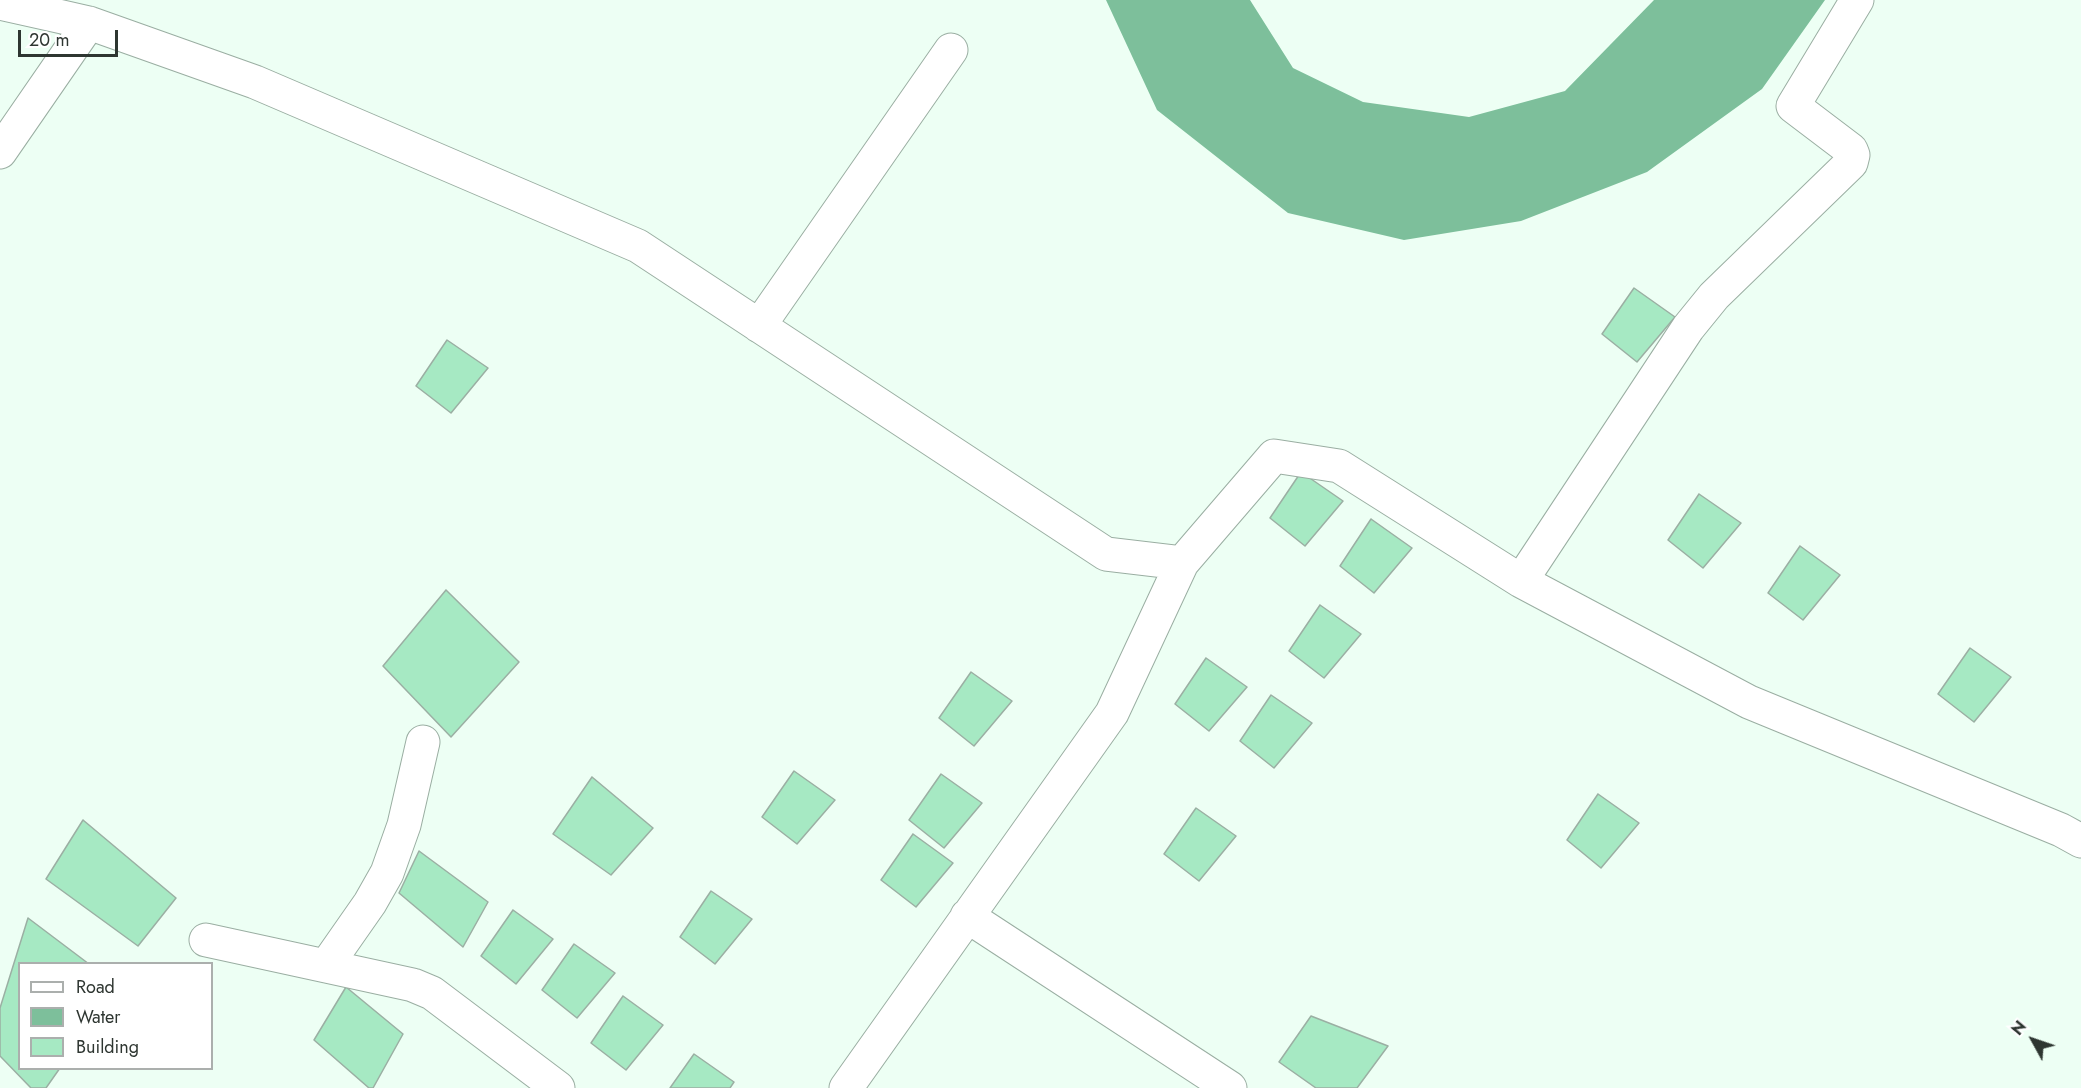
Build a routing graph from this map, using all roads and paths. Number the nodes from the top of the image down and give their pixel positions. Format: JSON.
{"nodes":[{"id":1,"x":1857,"y":0,"type":"edge"},
{"id":2,"x":0,"y":3,"type":"edge"},
{"id":3,"x":89,"y":23,"type":"junction"},
{"id":4,"x":951,"y":50,"type":"dead end"},
{"id":5,"x":0,"y":152,"type":"edge"},
{"id":6,"x":759,"y":326,"type":"junction"},
{"id":7,"x":1182,"y":563,"type":"junction"},
{"id":8,"x":1521,"y":581,"type":"junction"},
{"id":9,"x":423,"y":742,"type":"dead end"},
{"id":10,"x":2081,"y":841,"type":"edge"},
{"id":11,"x":967,"y":916,"type":"junction"},
{"id":12,"x":206,"y":940,"type":"dead end"},
{"id":13,"x":327,"y":966,"type":"junction"},
{"id":14,"x":558,"y":1088,"type":"edge"},
{"id":15,"x":846,"y":1088,"type":"edge"},
{"id":16,"x":1230,"y":1088,"type":"edge"}],
"edges":[{"from":1,"to":8,"type":"street"},
{"from":2,"to":3,"type":"street"},
{"from":3,"to":5,"type":"street"},
{"from":3,"to":6,"type":"street"},
{"from":4,"to":6,"type":"street"},
{"from":6,"to":7,"type":"street"},
{"from":7,"to":8,"type":"street"},
{"from":7,"to":11,"type":"street"},
{"from":8,"to":10,"type":"street"},
{"from":9,"to":13,"type":"street"},
{"from":11,"to":15,"type":"street"},
{"from":11,"to":16,"type":"street"},
{"from":12,"to":13,"type":"street"},
{"from":13,"to":14,"type":"street"}]}
